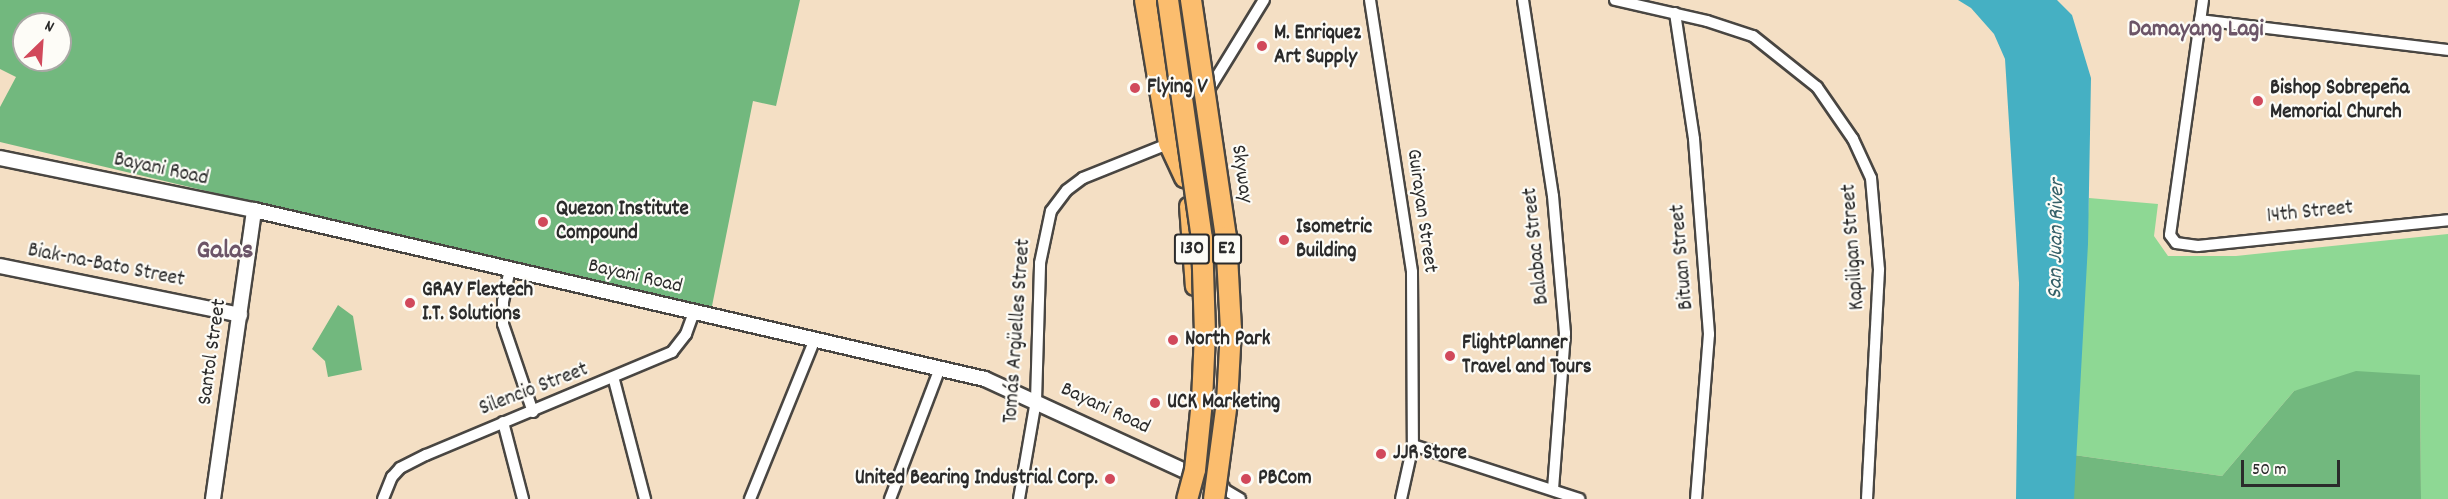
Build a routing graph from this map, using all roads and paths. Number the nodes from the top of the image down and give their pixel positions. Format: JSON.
{"nodes":[{"id":1,"x":1144,"y":0,"type":"edge"},
{"id":2,"x":1158,"y":0,"type":"edge"},
{"id":3,"x":1168,"y":0,"type":"edge"},
{"id":4,"x":1191,"y":0,"type":"edge"},
{"id":5,"x":1198,"y":0,"type":"edge"},
{"id":6,"x":1264,"y":0,"type":"edge"},
{"id":7,"x":1370,"y":0,"type":"edge"},
{"id":8,"x":1523,"y":0,"type":"edge"},
{"id":9,"x":1615,"y":0,"type":"edge"},
{"id":10,"x":2203,"y":0,"type":"edge"},
{"id":11,"x":1675,"y":13,"type":"junction"},
{"id":12,"x":2200,"y":20,"type":"junction"},
{"id":13,"x":2448,"y":50,"type":"edge"},
{"id":14,"x":1211,"y":86,"type":"junction"},
{"id":15,"x":1175,"y":141,"type":"junction"},
{"id":16,"x":0,"y":158,"type":"edge"},
{"id":17,"x":1185,"y":178,"type":"joint"},
{"id":18,"x":254,"y":210,"type":"junction"},
{"id":19,"x":2448,"y":220,"type":"edge"},
{"id":20,"x":0,"y":266,"type":"edge"},
{"id":21,"x":510,"y":269,"type":"junction"},
{"id":22,"x":694,"y":312,"type":"junction"},
{"id":23,"x":240,"y":315,"type":"junction"},
{"id":24,"x":815,"y":339,"type":"junction"},
{"id":25,"x":940,"y":368,"type":"junction"},
{"id":26,"x":614,"y":380,"type":"junction"},
{"id":27,"x":1036,"y":401,"type":"junction"},
{"id":28,"x":532,"y":412,"type":"junction"},
{"id":29,"x":503,"y":422,"type":"junction"},
{"id":30,"x":1413,"y":445,"type":"junction"},
{"id":31,"x":1190,"y":471,"type":"junction"},
{"id":32,"x":1553,"y":489,"type":"junction"},
{"id":33,"x":1218,"y":495,"type":"edge"},
{"id":34,"x":213,"y":499,"type":"edge"},
{"id":35,"x":383,"y":499,"type":"edge"},
{"id":36,"x":523,"y":499,"type":"edge"},
{"id":37,"x":645,"y":499,"type":"edge"},
{"id":38,"x":750,"y":499,"type":"edge"},
{"id":39,"x":890,"y":499,"type":"edge"},
{"id":40,"x":1019,"y":499,"type":"edge"},
{"id":41,"x":1182,"y":499,"type":"edge"},
{"id":42,"x":1187,"y":499,"type":"edge"},
{"id":43,"x":1240,"y":499,"type":"edge"},
{"id":44,"x":1401,"y":499,"type":"edge"},
{"id":45,"x":1579,"y":499,"type":"edge"},
{"id":46,"x":1696,"y":499,"type":"edge"},
{"id":47,"x":1867,"y":499,"type":"edge"}],
"edges":[{"from":1,"to":15,"type":"highway"},
{"from":2,"to":15,"type":"main road"},
{"from":3,"to":42,"type":"highway","number":"E2","bridge":true},
{"from":4,"to":33,"type":"highway","name":"Skyway","number":"E2","bridge":true},
{"from":5,"to":14,"type":"main road","number":"130"},
{"from":6,"to":14,"type":"street"},
{"from":7,"to":30,"type":"street","name":"Guirayan Street"},
{"from":8,"to":32,"type":"street","name":"Balabac Street"},
{"from":9,"to":11,"type":"street","name":"Kapiligan Street"},
{"from":10,"to":12,"type":"street"},
{"from":11,"to":46,"type":"street","name":"Bituan Street"},
{"from":11,"to":47,"type":"street","name":"Kapiligan Street"},
{"from":12,"to":13,"type":"street"},
{"from":12,"to":19,"type":"street","name":"14th Street"},
{"from":14,"to":33,"type":"main road","number":"130"},
{"from":15,"to":17,"type":"highway"},
{"from":15,"to":27,"type":"street","name":"Tomás Argüelles Street"},
{"from":16,"to":18,"type":"street","name":"Bayani Road"},
{"from":17,"to":31,"type":"main road","number":"130"},
{"from":18,"to":21,"type":"street","name":"Bayani Road"},
{"from":18,"to":23,"type":"street","name":"Santol Street"},
{"from":20,"to":23,"type":"street","name":"Biak-na-Bato Street"},
{"from":21,"to":22,"type":"street","name":"Bayani Road"},
{"from":21,"to":28,"type":"street"},
{"from":22,"to":24,"type":"street","name":"Bayani Road"},
{"from":22,"to":26,"type":"street","name":"Silencio Street"},
{"from":23,"to":34,"type":"street","name":"Santol Street"},
{"from":24,"to":25,"type":"street","name":"Bayani Road"},
{"from":24,"to":38,"type":"street"},
{"from":25,"to":27,"type":"street","name":"Bayani Road"},
{"from":25,"to":39,"type":"street"},
{"from":26,"to":28,"type":"street","name":"Silencio Street"},
{"from":26,"to":37,"type":"street"},
{"from":27,"to":31,"type":"street","name":"Bayani Road"},
{"from":27,"to":40,"type":"street","name":"Tomás Argüelles Street"},
{"from":28,"to":29,"type":"street","name":"Silencio Street"},
{"from":29,"to":35,"type":"street","name":"Silencio Street"},
{"from":29,"to":36,"type":"street"},
{"from":30,"to":32,"type":"street"},
{"from":30,"to":44,"type":"street","name":"Guirayan Street"},
{"from":31,"to":33,"type":"street","name":"Bayani Road"},
{"from":31,"to":41,"type":"main road","number":"130"},
{"from":32,"to":45,"type":"street"},
{"from":33,"to":43,"type":"street","name":"Bayani Road"}]}
